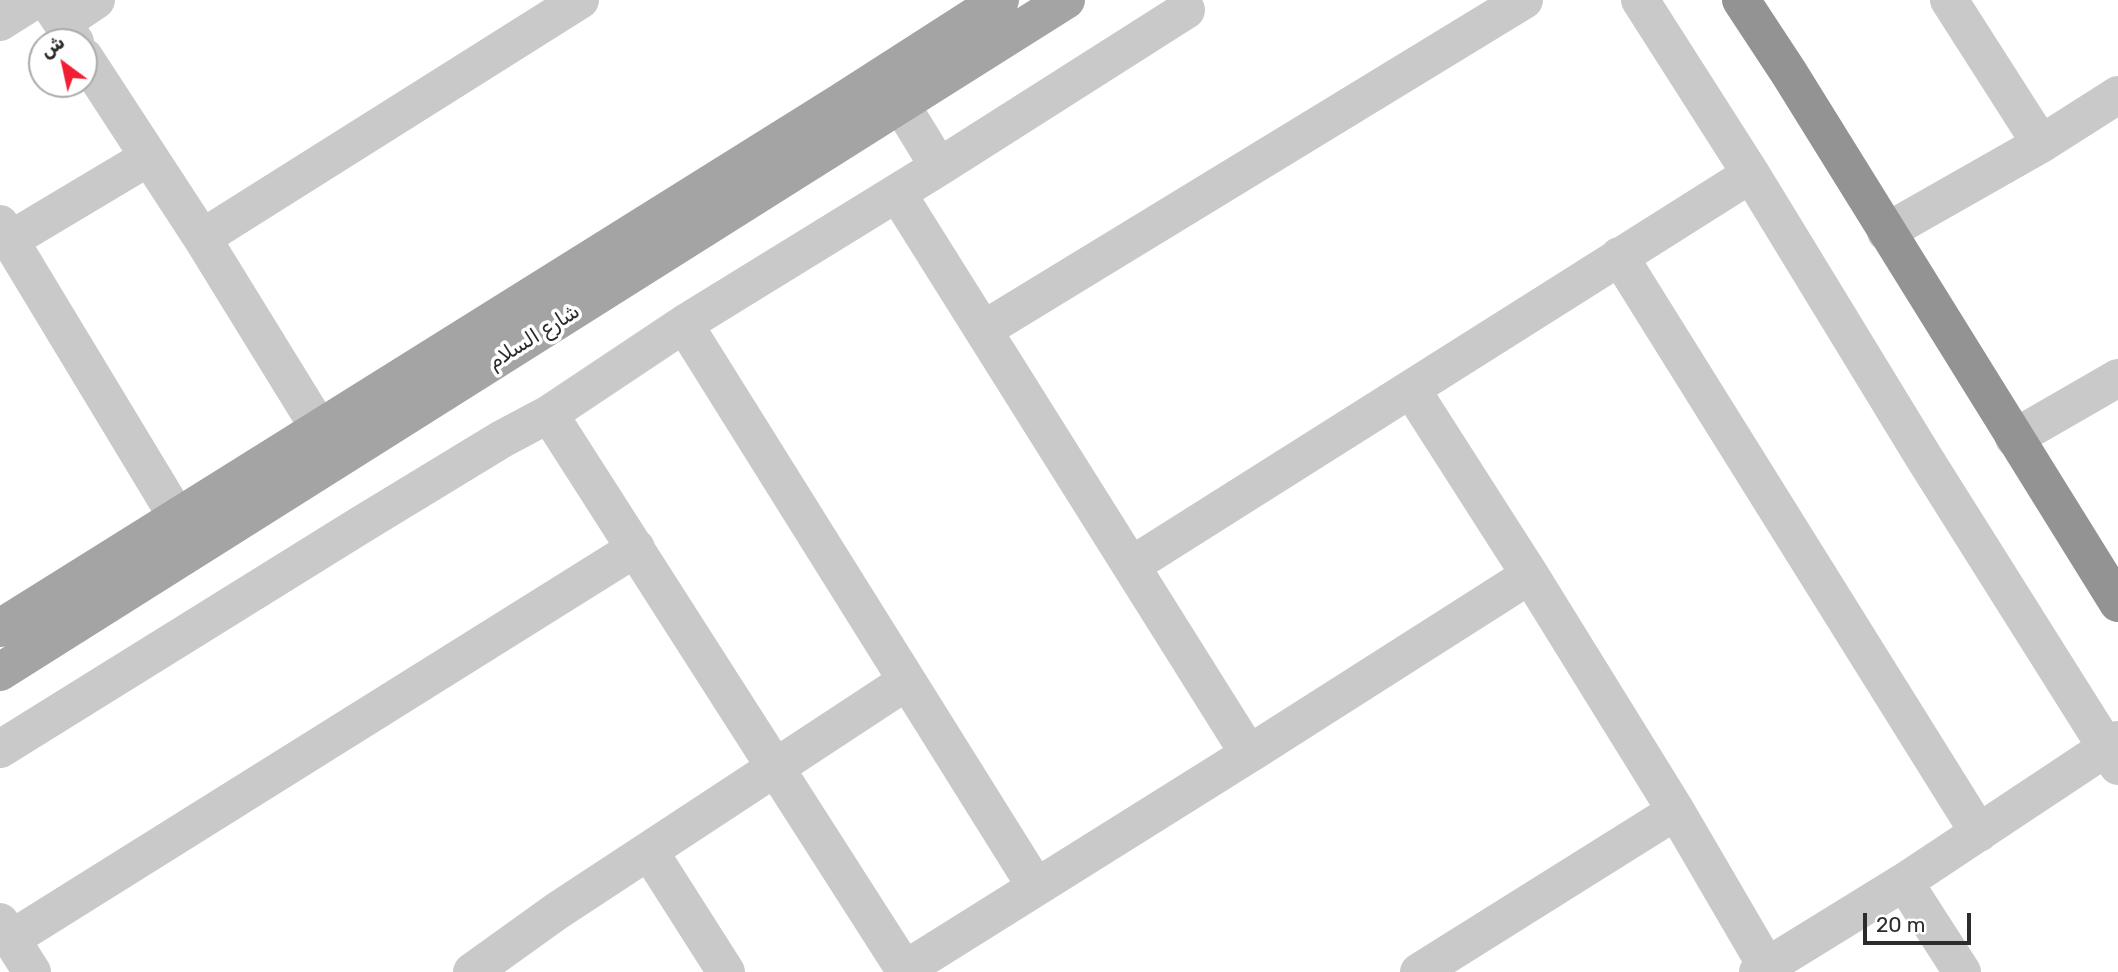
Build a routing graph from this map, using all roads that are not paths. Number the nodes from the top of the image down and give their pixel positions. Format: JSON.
{"nodes":[{"id":1,"x":96,"y":0,"type":"edge"},
{"id":2,"x":580,"y":0,"type":"edge"},
{"id":3,"x":1000,"y":0,"type":"edge"},
{"id":4,"x":1066,"y":0,"type":"edge"},
{"id":5,"x":1524,"y":0,"type":"edge"},
{"id":6,"x":1640,"y":0,"type":"edge"},
{"id":7,"x":1741,"y":0,"type":"edge"},
{"id":8,"x":1949,"y":0,"type":"edge"},
{"id":9,"x":1186,"y":10,"type":"dead end"},
{"id":10,"x":55,"y":16,"type":"edge"},
{"id":11,"x":0,"y":22,"type":"edge"},
{"id":12,"x":98,"y":79,"type":"edge"},
{"id":13,"x":892,"y":89,"type":"junction"},
{"id":14,"x":2118,"y":95,"type":"edge"},
{"id":15,"x":2041,"y":144,"type":"junction"},
{"id":16,"x":149,"y":157,"type":"junction"},
{"id":17,"x":939,"y":167,"type":"junction"},
{"id":18,"x":1751,"y":174,"type":"junction"},
{"id":19,"x":897,"y":193,"type":"junction"},
{"id":20,"x":5,"y":232,"type":"edge"},
{"id":21,"x":1886,"y":232,"type":"junction"},
{"id":22,"x":202,"y":238,"type":"junction"},
{"id":23,"x":1619,"y":256,"type":"junction"},
{"id":24,"x":684,"y":324,"type":"junction"},
{"id":25,"x":983,"y":330,"type":"junction"},
{"id":26,"x":2118,"y":378,"type":"edge"},
{"id":27,"x":1411,"y":388,"type":"junction"},
{"id":28,"x":549,"y":414,"type":"junction"},
{"id":29,"x":319,"y":428,"type":"junction"},
{"id":30,"x":2014,"y":438,"type":"junction"},
{"id":31,"x":177,"y":517,"type":"junction"},
{"id":32,"x":636,"y":548,"type":"junction"},
{"id":33,"x":1132,"y":565,"type":"junction"},
{"id":34,"x":1530,"y":575,"type":"junction"},
{"id":35,"x":2118,"y":603,"type":"edge"},
{"id":36,"x":0,"y":628,"type":"edge"},
{"id":37,"x":0,"y":672,"type":"edge"},
{"id":38,"x":907,"y":681,"type":"junction"},
{"id":39,"x":0,"y":749,"type":"edge"},
{"id":40,"x":2114,"y":752,"type":"edge"},
{"id":41,"x":1249,"y":754,"type":"junction"},
{"id":42,"x":775,"y":769,"type":"junction"},
{"id":43,"x":1676,"y":811,"type":"junction"},
{"id":44,"x":1979,"y":833,"type":"junction"},
{"id":45,"x":649,"y":851,"type":"junction"},
{"id":46,"x":1904,"y":882,"type":"junction"},
{"id":47,"x":1036,"y":887,"type":"junction"},
{"id":48,"x":6,"y":931,"type":"edge"},
{"id":49,"x":1763,"y":969,"type":"edge"},
{"id":50,"x":905,"y":971,"type":"edge"},
{"id":51,"x":32,"y":972,"type":"edge"},
{"id":52,"x":472,"y":972,"type":"edge"},
{"id":53,"x":726,"y":972,"type":"edge"},
{"id":54,"x":1419,"y":972,"type":"edge"},
{"id":55,"x":1962,"y":972,"type":"edge"}],
"edges":[{"from":1,"to":10,"type":"street"},
{"from":2,"to":22,"type":"street"},
{"from":3,"to":13,"type":"main road","name":"شارع السلام"},
{"from":4,"to":13,"type":"main road","name":"شارع السلام"},
{"from":5,"to":25,"type":"street"},
{"from":6,"to":18,"type":"street"},
{"from":7,"to":21,"type":"highway"},
{"from":8,"to":15,"type":"street"},
{"from":9,"to":17,"type":"street"},
{"from":10,"to":11,"type":"street"},
{"from":12,"to":16,"type":"street"},
{"from":13,"to":17,"type":"street"},
{"from":13,"to":29,"type":"main road","name":"شارع السلام"},
{"from":13,"to":37,"type":"main road","name":"شارع السلام"},
{"from":14,"to":15,"type":"street"},
{"from":15,"to":21,"type":"street"},
{"from":16,"to":20,"type":"street"},
{"from":16,"to":22,"type":"street"},
{"from":17,"to":19,"type":"street"},
{"from":18,"to":23,"type":"street"},
{"from":18,"to":40,"type":"street"},
{"from":19,"to":24,"type":"street"},
{"from":19,"to":25,"type":"street"},
{"from":20,"to":31,"type":"street"},
{"from":21,"to":30,"type":"highway"},
{"from":22,"to":29,"type":"street"},
{"from":23,"to":27,"type":"street"},
{"from":23,"to":44,"type":"street"},
{"from":24,"to":28,"type":"street"},
{"from":24,"to":38,"type":"street"},
{"from":25,"to":33,"type":"street"},
{"from":26,"to":30,"type":"street"},
{"from":27,"to":33,"type":"street"},
{"from":27,"to":34,"type":"street"},
{"from":28,"to":32,"type":"street"},
{"from":28,"to":39,"type":"street"},
{"from":29,"to":31,"type":"main road","name":"شارع السلام"},
{"from":30,"to":35,"type":"highway"},
{"from":31,"to":36,"type":"main road","name":"شارع السلام"},
{"from":32,"to":42,"type":"street"},
{"from":32,"to":48,"type":"street"},
{"from":33,"to":41,"type":"street"},
{"from":34,"to":41,"type":"street"},
{"from":34,"to":43,"type":"street"},
{"from":38,"to":42,"type":"street"},
{"from":38,"to":47,"type":"street"},
{"from":40,"to":44,"type":"street"},
{"from":41,"to":47,"type":"street"},
{"from":42,"to":45,"type":"street"},
{"from":42,"to":50,"type":"street"},
{"from":43,"to":49,"type":"street"},
{"from":43,"to":54,"type":"street"},
{"from":44,"to":46,"type":"street"},
{"from":45,"to":52,"type":"street"},
{"from":45,"to":53,"type":"street"},
{"from":46,"to":49,"type":"street"},
{"from":46,"to":55,"type":"street"},
{"from":47,"to":50,"type":"street"},
{"from":48,"to":51,"type":"street"}]}
